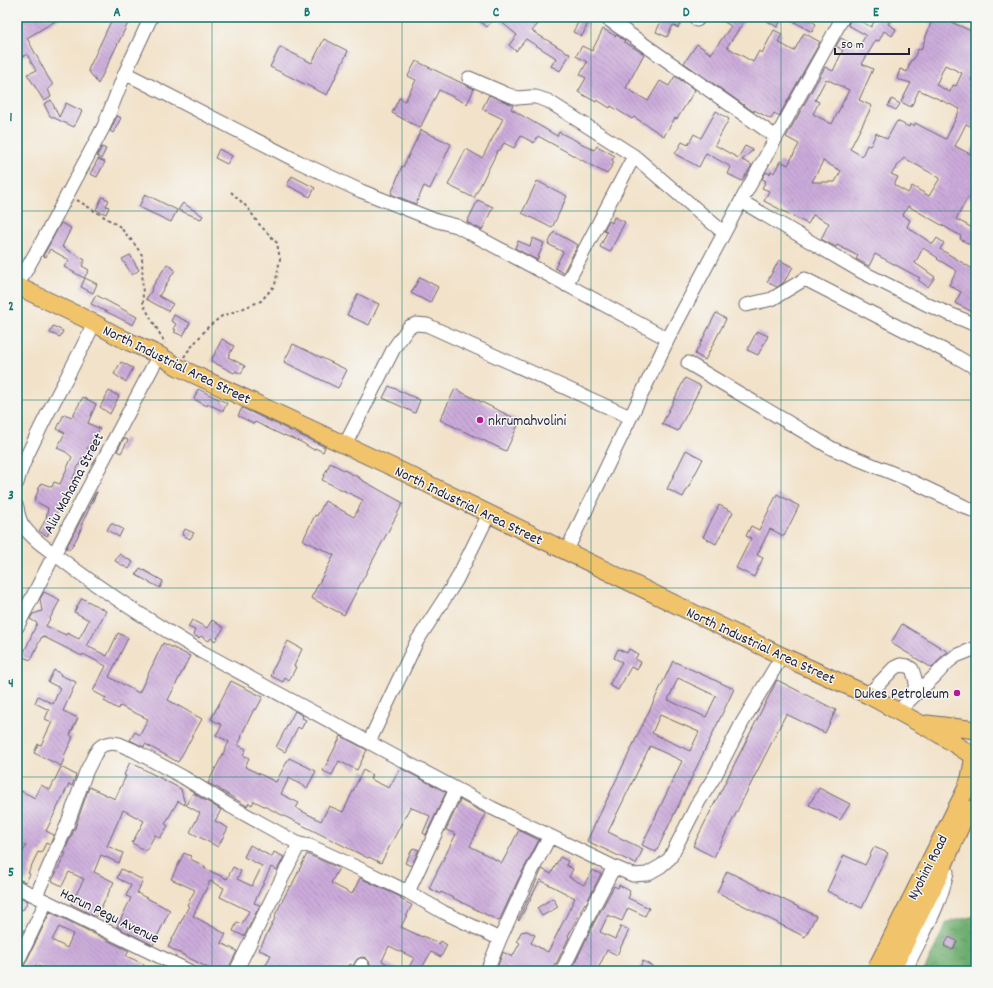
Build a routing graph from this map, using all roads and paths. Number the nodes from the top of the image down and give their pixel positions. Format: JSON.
{"nodes":[{"id":1,"x":151,"y":17,"type":"edge"},
{"id":2,"x":605,"y":17,"type":"edge"},
{"id":3,"x":843,"y":17,"type":"edge"},
{"id":4,"x":125,"y":73,"type":"junction"},
{"id":5,"x":469,"y":78,"type":"dead end"},
{"id":6,"x":776,"y":137,"type":"junction"},
{"id":7,"x":634,"y":156,"type":"junction"},
{"id":8,"x":231,"y":192,"type":"dead end"},
{"id":9,"x":68,"y":194,"type":"junction"},
{"id":10,"x":741,"y":201,"type":"junction"},
{"id":11,"x":724,"y":233,"type":"junction"},
{"id":12,"x":566,"y":285,"type":"junction"},
{"id":13,"x":17,"y":286,"type":"edge"},
{"id":14,"x":746,"y":305,"type":"dead end"},
{"id":15,"x":94,"y":323,"type":"junction"},
{"id":16,"x":976,"y":325,"type":"edge"},
{"id":17,"x":668,"y":339,"type":"junction"},
{"id":18,"x":163,"y":351,"type":"junction"},
{"id":19,"x":688,"y":363,"type":"dead end"},
{"id":20,"x":178,"y":367,"type":"junction"},
{"id":21,"x":976,"y":368,"type":"edge"},
{"id":22,"x":630,"y":417,"type":"junction"},
{"id":23,"x":345,"y":445,"type":"junction"},
{"id":24,"x":17,"y":483,"type":"edge"},
{"id":25,"x":17,"y":507,"type":"edge"},
{"id":26,"x":976,"y":512,"type":"edge"},
{"id":27,"x":489,"y":514,"type":"junction"},
{"id":28,"x":566,"y":552,"type":"junction"},
{"id":29,"x":54,"y":554,"type":"junction"},
{"id":30,"x":17,"y":627,"type":"edge"},
{"id":31,"x":976,"y":648,"type":"edge"},
{"id":32,"x":782,"y":656,"type":"junction"},
{"id":33,"x":868,"y":695,"type":"junction"},
{"id":34,"x":913,"y":696,"type":"junction"},
{"id":35,"x":898,"y":711,"type":"junction"},
{"id":36,"x":921,"y":724,"type":"junction"},
{"id":37,"x":976,"y":731,"type":"edge"},
{"id":38,"x":369,"y":742,"type":"junction"},
{"id":39,"x":973,"y":760,"type":"edge"},
{"id":40,"x":456,"y":789,"type":"junction"},
{"id":41,"x":976,"y":793,"type":"edge"},
{"id":42,"x":550,"y":836,"type":"junction"},
{"id":43,"x":299,"y":844,"type":"junction"},
{"id":44,"x":950,"y":852,"type":"junction"},
{"id":45,"x":614,"y":867,"type":"junction"},
{"id":46,"x":17,"y":887,"type":"edge"},
{"id":47,"x":408,"y":892,"type":"junction"},
{"id":48,"x":41,"y":899,"type":"junction"},
{"id":49,"x":500,"y":939,"type":"junction"},
{"id":50,"x":17,"y":963,"type":"edge"},
{"id":51,"x":189,"y":971,"type":"edge"},
{"id":52,"x":236,"y":971,"type":"edge"},
{"id":53,"x":487,"y":971,"type":"edge"},
{"id":54,"x":562,"y":971,"type":"edge"},
{"id":55,"x":875,"y":971,"type":"edge"},
{"id":56,"x":891,"y":971,"type":"edge"},
{"id":57,"x":905,"y":971,"type":"edge"}],
"edges":[{"from":1,"to":4,"type":"street"},
{"from":2,"to":6,"type":"street"},
{"from":3,"to":6,"type":"street"},
{"from":4,"to":9,"type":"street"},
{"from":4,"to":12,"type":"street"},
{"from":5,"to":7,"type":"street"},
{"from":6,"to":10,"type":"street"},
{"from":7,"to":11,"type":"street"},
{"from":7,"to":12,"type":"street"},
{"from":8,"to":20,"type":"path"},
{"from":9,"to":13,"type":"street"},
{"from":9,"to":18,"type":"path"},
{"from":10,"to":11,"type":"street"},
{"from":10,"to":16,"type":"street"},
{"from":11,"to":17,"type":"street"},
{"from":12,"to":17,"type":"street"},
{"from":13,"to":15,"type":"main road","name":"North Industrial Area Street"},
{"from":14,"to":21,"type":"street"},
{"from":15,"to":18,"type":"main road","name":"North Industrial Area Street"},
{"from":15,"to":24,"type":"street"},
{"from":17,"to":22,"type":"street"},
{"from":18,"to":20,"type":"main road","name":"North Industrial Area Street"},
{"from":18,"to":29,"type":"street","name":"Aliu Mahama Street"},
{"from":19,"to":26,"type":"street"},
{"from":20,"to":23,"type":"main road","name":"North Industrial Area Street"},
{"from":22,"to":23,"type":"street"},
{"from":22,"to":28,"type":"street"},
{"from":23,"to":27,"type":"main road","name":"North Industrial Area Street"},
{"from":25,"to":29,"type":"street"},
{"from":27,"to":28,"type":"main road","name":"North Industrial Area Street"},
{"from":27,"to":38,"type":"street"},
{"from":28,"to":32,"type":"main road","name":"North Industrial Area Street"},
{"from":29,"to":30,"type":"street","name":"Aliu Mahama Street"},
{"from":29,"to":38,"type":"street"},
{"from":31,"to":34,"type":"street"},
{"from":32,"to":33,"type":"main road","name":"North Industrial Area Street"},
{"from":32,"to":45,"type":"street"},
{"from":33,"to":34,"type":"street"},
{"from":33,"to":35,"type":"main road","name":"North Industrial Area Street"},
{"from":34,"to":35,"type":"street"},
{"from":35,"to":36,"type":"main road","name":"North Industrial Area Street"},
{"from":36,"to":37,"type":"main road","name":"North Industrial Area Street"},
{"from":36,"to":39,"type":"main road","name":"North Industrial Area Street"},
{"from":37,"to":39,"type":"main road","name":"Nyohini Road"},
{"from":38,"to":40,"type":"street"},
{"from":39,"to":55,"type":"main road","name":"Nyohini Road"},
{"from":40,"to":42,"type":"street"},
{"from":40,"to":47,"type":"street"},
{"from":41,"to":44,"type":"main road","name":"Nyohini Road"},
{"from":42,"to":45,"type":"street"},
{"from":42,"to":49,"type":"street"},
{"from":43,"to":47,"type":"street"},
{"from":43,"to":48,"type":"street"},
{"from":43,"to":52,"type":"street"},
{"from":44,"to":56,"type":"main road","name":"Nyohini Road"},
{"from":44,"to":57,"type":"street"},
{"from":45,"to":54,"type":"street"},
{"from":46,"to":48,"type":"street","name":"Harun Pegu Avenue"},
{"from":47,"to":49,"type":"street"},
{"from":48,"to":50,"type":"street"},
{"from":48,"to":51,"type":"street","name":"Harun Pegu Avenue"},
{"from":49,"to":53,"type":"street"}]}
